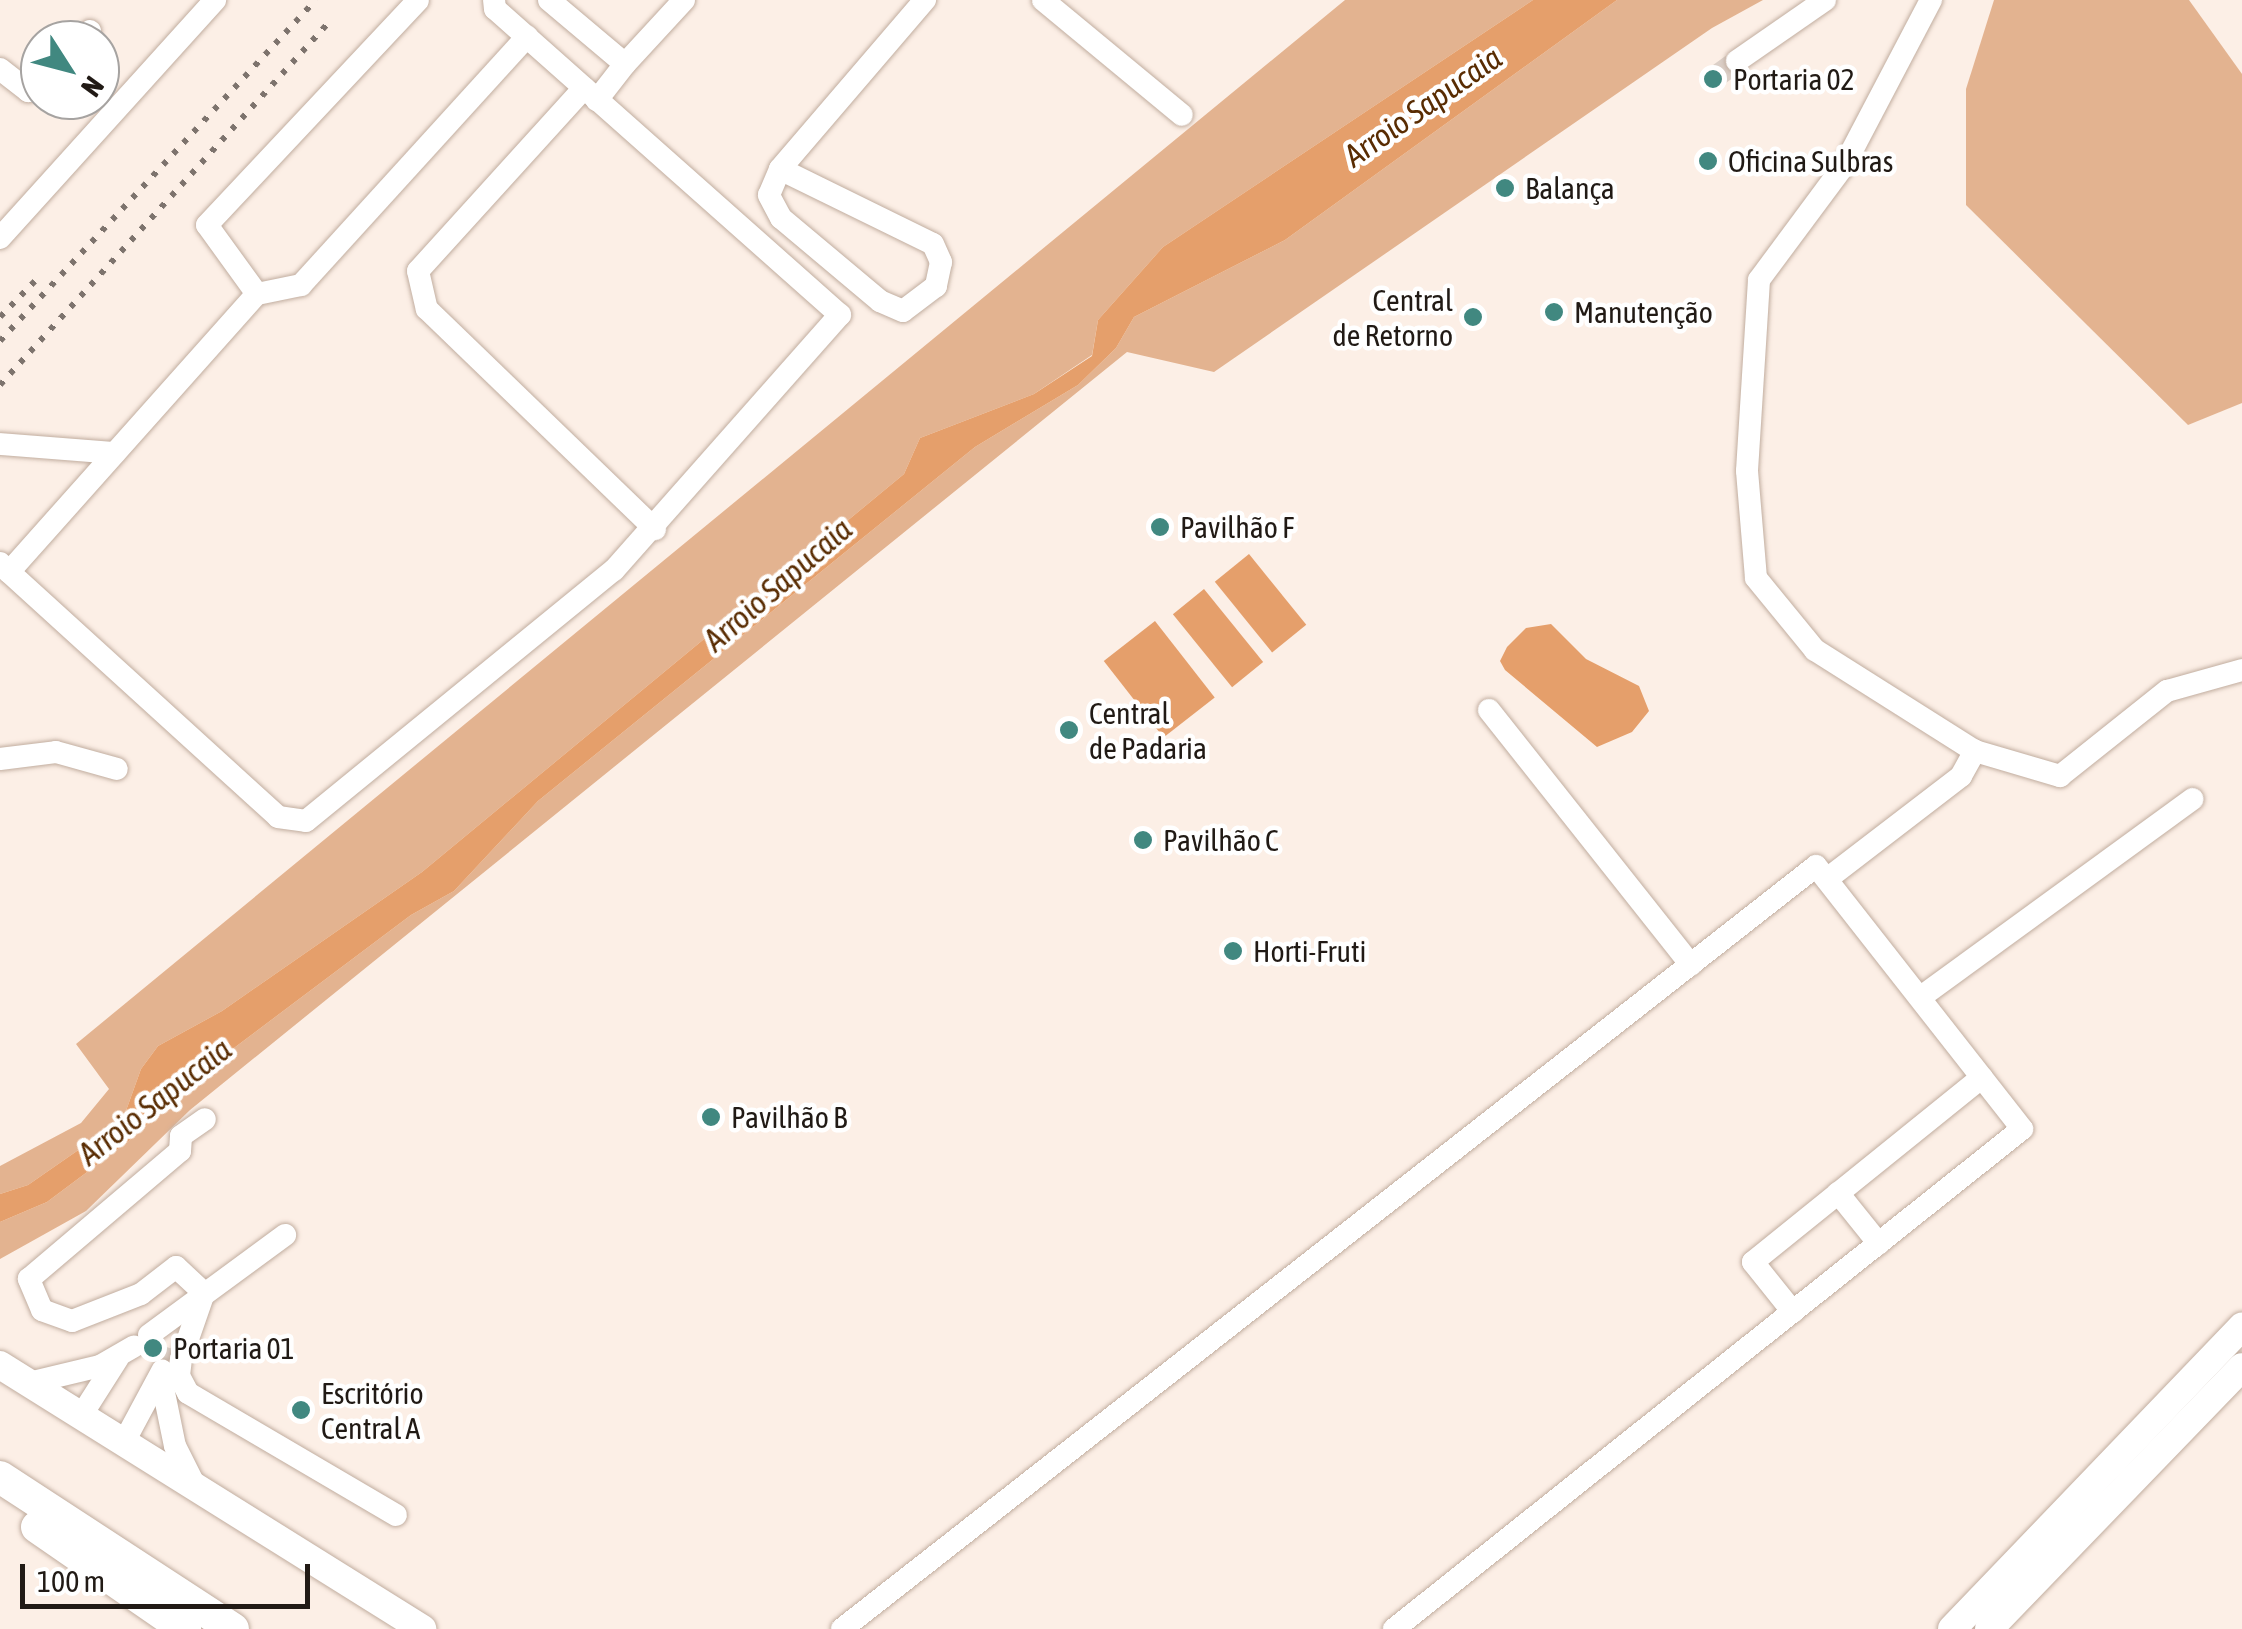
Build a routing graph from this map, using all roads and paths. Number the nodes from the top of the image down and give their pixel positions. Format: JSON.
{"nodes":[{"id":1,"x":215,"y":0,"type":"edge"},
{"id":2,"x":418,"y":0,"type":"edge"},
{"id":3,"x":494,"y":0,"type":"edge"},
{"id":4,"x":549,"y":0,"type":"edge"},
{"id":5,"x":684,"y":0,"type":"edge"},
{"id":6,"x":925,"y":0,"type":"edge"},
{"id":7,"x":1043,"y":0,"type":"edge"},
{"id":8,"x":1825,"y":0,"type":"edge"},
{"id":9,"x":1931,"y":0,"type":"edge"},
{"id":10,"x":527,"y":37,"type":"junction"},
{"id":11,"x":1737,"y":61,"type":"tunnel mouth"},
{"id":12,"x":625,"y":64,"type":"junction"},
{"id":13,"x":0,"y":69,"type":"edge"},
{"id":14,"x":20,"y":85,"type":"edge"},
{"id":15,"x":590,"y":94,"type":"junction"},
{"id":16,"x":1182,"y":116,"type":"dead end"},
{"id":17,"x":780,"y":168,"type":"junction"},
{"id":18,"x":0,"y":238,"type":"edge"},
{"id":19,"x":257,"y":294,"type":"junction"},
{"id":20,"x":0,"y":444,"type":"edge"},
{"id":21,"x":115,"y":453,"type":"junction"},
{"id":22,"x":655,"y":529,"type":"junction"},
{"id":23,"x":4,"y":567,"type":"edge"},
{"id":24,"x":2242,"y":670,"type":"edge"},
{"id":25,"x":1488,"y":710,"type":"dead end"},
{"id":26,"x":1975,"y":751,"type":"junction"},
{"id":27,"x":0,"y":759,"type":"edge"},
{"id":28,"x":117,"y":769,"type":"dead end"},
{"id":29,"x":2193,"y":799,"type":"dead end"},
{"id":30,"x":1827,"y":879,"type":"junction"},
{"id":31,"x":1691,"y":965,"type":"junction"},
{"id":32,"x":1922,"y":998,"type":"junction"},
{"id":33,"x":1982,"y":1077,"type":"junction"},
{"id":34,"x":205,"y":1119,"type":"dead end"},
{"id":35,"x":1838,"y":1193,"type":"junction"},
{"id":36,"x":284,"y":1235,"type":"dead end"},
{"id":37,"x":1879,"y":1244,"type":"junction"},
{"id":38,"x":204,"y":1294,"type":"junction"},
{"id":39,"x":1793,"y":1312,"type":"junction"},
{"id":40,"x":2242,"y":1327,"type":"edge"},
{"id":41,"x":134,"y":1345,"type":"junction"},
{"id":42,"x":165,"y":1364,"type":"junction"},
{"id":43,"x":0,"y":1365,"type":"edge"},
{"id":44,"x":2242,"y":1367,"type":"edge"},
{"id":45,"x":28,"y":1383,"type":"junction"},
{"id":46,"x":82,"y":1416,"type":"junction"},
{"id":47,"x":124,"y":1442,"type":"junction"},
{"id":48,"x":0,"y":1477,"type":"edge"},
{"id":49,"x":196,"y":1488,"type":"junction"},
{"id":50,"x":0,"y":1502,"type":"edge"},
{"id":51,"x":396,"y":1515,"type":"dead end"},
{"id":52,"x":185,"y":1629,"type":"edge"},
{"id":53,"x":234,"y":1629,"type":"edge"},
{"id":54,"x":422,"y":1629,"type":"edge"},
{"id":55,"x":842,"y":1629,"type":"edge"},
{"id":56,"x":1394,"y":1629,"type":"edge"},
{"id":57,"x":1952,"y":1629,"type":"edge"},
{"id":58,"x":1989,"y":1629,"type":"edge"}],
"edges":[{"from":1,"to":18,"type":"street"},
{"from":2,"to":19,"type":"street"},
{"from":3,"to":10,"type":"street"},
{"from":4,"to":12,"type":"street"},
{"from":5,"to":12,"type":"street"},
{"from":6,"to":17,"type":"street"},
{"from":7,"to":16,"type":"street"},
{"from":8,"to":11,"type":"street"},
{"from":9,"to":26,"type":"street"},
{"from":10,"to":15,"type":"street"},
{"from":10,"to":19,"type":"street"},
{"from":12,"to":15,"type":"street"},
{"from":13,"to":14,"type":"street"},
{"from":15,"to":22,"type":"street"},
{"from":15,"to":22,"type":"street"},
{"from":17,"to":17,"type":"street"},
{"from":19,"to":21,"type":"street"},
{"from":20,"to":21,"type":"street"},
{"from":21,"to":23,"type":"street"},
{"from":22,"to":23,"type":"street"},
{"from":24,"to":26,"type":"street"},
{"from":25,"to":31,"type":"street"},
{"from":26,"to":30,"type":"street"},
{"from":27,"to":28,"type":"street"},
{"from":29,"to":32,"type":"street"},
{"from":30,"to":31,"type":"street"},
{"from":30,"to":32,"type":"street"},
{"from":31,"to":55,"type":"street"},
{"from":32,"to":33,"type":"street"},
{"from":33,"to":35,"type":"street"},
{"from":33,"to":37,"type":"street"},
{"from":34,"to":38,"type":"street"},
{"from":35,"to":37,"type":"street"},
{"from":35,"to":39,"type":"street"},
{"from":36,"to":38,"type":"street"},
{"from":37,"to":39,"type":"street"},
{"from":38,"to":41,"type":"street"},
{"from":38,"to":42,"type":"street"},
{"from":38,"to":51,"type":"street"},
{"from":39,"to":56,"type":"street"},
{"from":40,"to":57,"type":"main road"},
{"from":41,"to":45,"type":"street"},
{"from":41,"to":46,"type":"street"},
{"from":42,"to":47,"type":"street"},
{"from":42,"to":49,"type":"street"},
{"from":43,"to":45,"type":"main road"},
{"from":44,"to":58,"type":"main road"},
{"from":45,"to":46,"type":"main road"},
{"from":46,"to":47,"type":"main road"},
{"from":47,"to":49,"type":"main road"},
{"from":48,"to":53,"type":"highway"},
{"from":49,"to":54,"type":"main road"},
{"from":50,"to":52,"type":"highway"}]}
